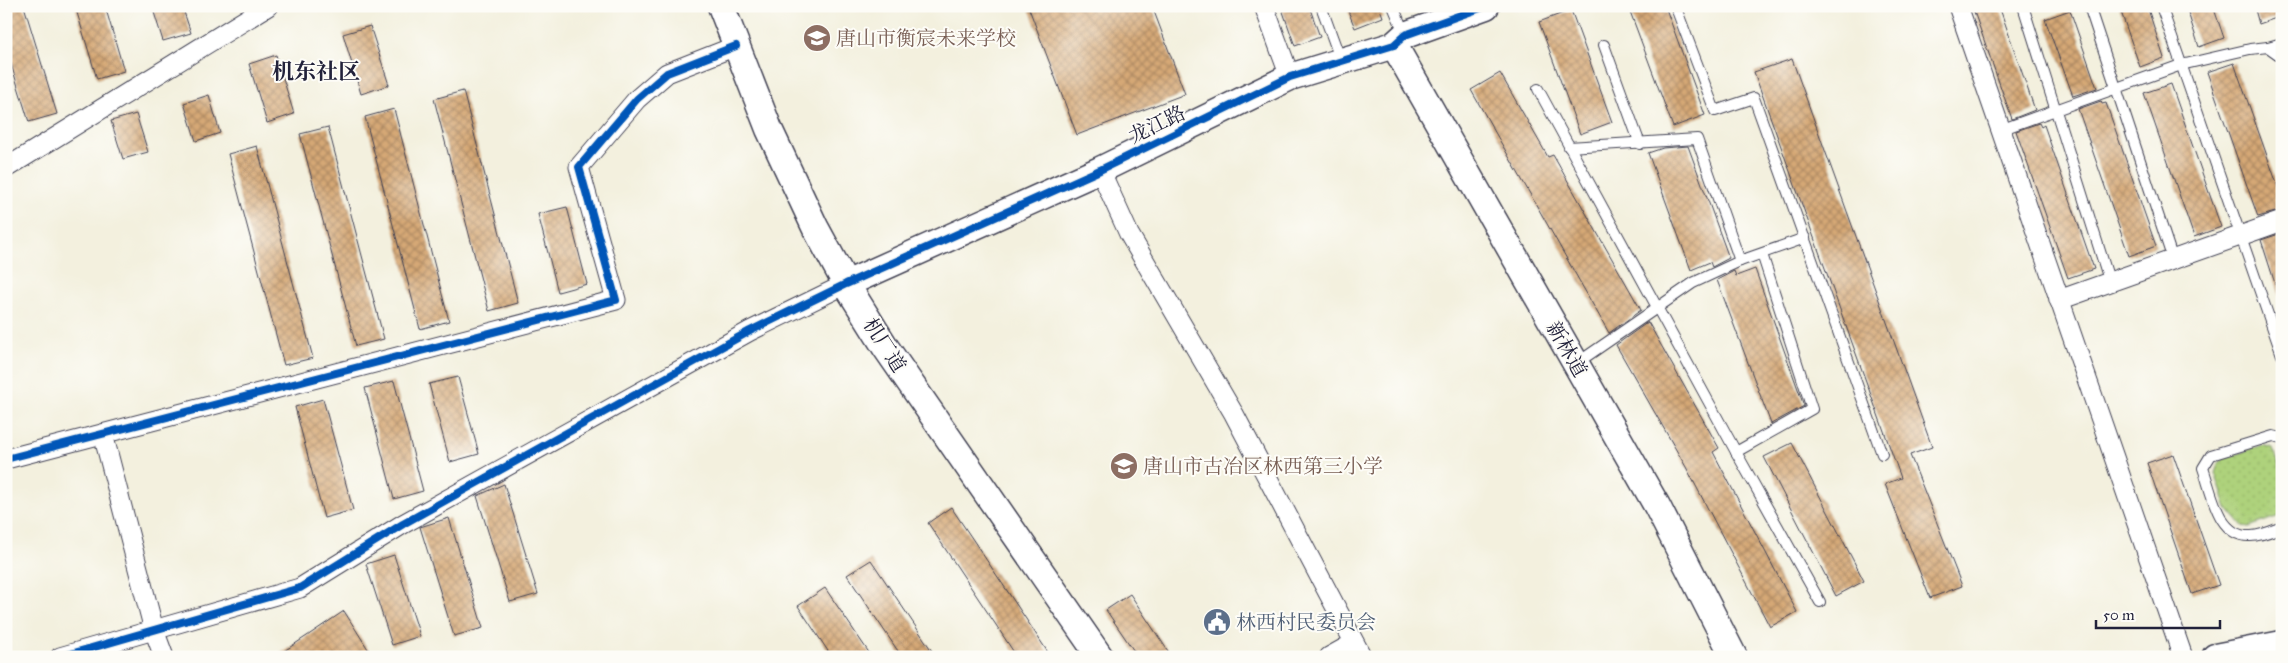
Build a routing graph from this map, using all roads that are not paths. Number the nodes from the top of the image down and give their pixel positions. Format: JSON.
{"nodes":[{"id":1,"x":268,"y":6,"type":"edge"},
{"id":2,"x":721,"y":6,"type":"edge"},
{"id":3,"x":1264,"y":6,"type":"edge"},
{"id":4,"x":1321,"y":6,"type":"edge"},
{"id":5,"x":1394,"y":6,"type":"edge"},
{"id":6,"x":1958,"y":6,"type":"edge"},
{"id":7,"x":2023,"y":6,"type":"edge"},
{"id":8,"x":2089,"y":6,"type":"edge"},
{"id":9,"x":2160,"y":6,"type":"edge"},
{"id":10,"x":1676,"y":8,"type":"dead end"},
{"id":11,"x":1470,"y":9,"type":"edge"},
{"id":12,"x":1400,"y":40,"type":"junction"},
{"id":13,"x":2282,"y":43,"type":"edge"},
{"id":14,"x":1604,"y":45,"type":"dead end"},
{"id":15,"x":736,"y":46,"type":"junction"},
{"id":16,"x":2268,"y":47,"type":"junction"},
{"id":17,"x":2282,"y":58,"type":"edge"},
{"id":18,"x":1341,"y":61,"type":"junction"},
{"id":19,"x":2181,"y":65,"type":"junction"},
{"id":20,"x":1290,"y":77,"type":"junction"},
{"id":21,"x":2116,"y":88,"type":"junction"},
{"id":22,"x":1538,"y":89,"type":"dead end"},
{"id":23,"x":2056,"y":110,"type":"junction"},
{"id":24,"x":2000,"y":130,"type":"junction"},
{"id":25,"x":1640,"y":144,"type":"junction"},
{"id":26,"x":1569,"y":147,"type":"junction"},
{"id":27,"x":6,"y":168,"type":"edge"},
{"id":28,"x":1100,"y":170,"type":"junction"},
{"id":29,"x":2282,"y":221,"type":"edge"},
{"id":30,"x":2240,"y":237,"type":"junction"},
{"id":31,"x":1805,"y":238,"type":"junction"},
{"id":32,"x":1762,"y":254,"type":"junction"},
{"id":33,"x":2173,"y":260,"type":"junction"},
{"id":34,"x":1740,"y":261,"type":"junction"},
{"id":35,"x":2110,"y":283,"type":"junction"},
{"id":36,"x":846,"y":284,"type":"junction"},
{"id":37,"x":2059,"y":300,"type":"junction"},
{"id":38,"x":1657,"y":308,"type":"junction"},
{"id":39,"x":2282,"y":354,"type":"edge"},
{"id":40,"x":1576,"y":363,"type":"junction"},
{"id":41,"x":103,"y":434,"type":"junction"},
{"id":42,"x":2281,"y":434,"type":"edge"},
{"id":43,"x":1736,"y":452,"type":"junction"},
{"id":44,"x":1882,"y":454,"type":"dead end"},
{"id":45,"x":6,"y":459,"type":"edge"},
{"id":46,"x":2282,"y":528,"type":"edge"},
{"id":47,"x":1820,"y":602,"type":"dead end"},
{"id":48,"x":154,"y":630,"type":"junction"},
{"id":49,"x":2282,"y":644,"type":"edge"},
{"id":50,"x":1358,"y":650,"type":"edge"},
{"id":51,"x":60,"y":657,"type":"edge"},
{"id":52,"x":164,"y":657,"type":"edge"},
{"id":53,"x":1100,"y":657,"type":"edge"},
{"id":54,"x":1328,"y":657,"type":"edge"},
{"id":55,"x":1734,"y":657,"type":"edge"},
{"id":56,"x":2183,"y":657,"type":"edge"},
{"id":57,"x":2215,"y":657,"type":"edge"}],
"edges":[{"from":1,"to":27,"type":"street"},
{"from":2,"to":15,"type":"street","name":"机厂道"},
{"from":3,"to":20,"type":"street"},
{"from":4,"to":18,"type":"lane"},
{"from":5,"to":12,"type":"lane"},
{"from":6,"to":24,"type":"street"},
{"from":7,"to":23,"type":"lane"},
{"from":8,"to":21,"type":"lane"},
{"from":9,"to":19,"type":"lane"},
{"from":10,"to":31,"type":"lane"},
{"from":11,"to":12,"type":"street","name":"龙江路"},
{"from":12,"to":18,"type":"street","name":"龙江路"},
{"from":12,"to":40,"type":"street","name":"新林道"},
{"from":13,"to":16,"type":"lane"},
{"from":14,"to":25,"type":"lane"},
{"from":15,"to":36,"type":"street","name":"机厂道"},
{"from":15,"to":41,"type":"street"},
{"from":16,"to":17,"type":"lane"},
{"from":16,"to":19,"type":"lane"},
{"from":18,"to":20,"type":"street","name":"龙江路"},
{"from":19,"to":21,"type":"lane"},
{"from":19,"to":30,"type":"lane"},
{"from":20,"to":28,"type":"street","name":"龙江路"},
{"from":21,"to":23,"type":"lane"},
{"from":21,"to":33,"type":"lane"},
{"from":22,"to":26,"type":"lane"},
{"from":23,"to":24,"type":"lane"},
{"from":23,"to":35,"type":"lane"},
{"from":24,"to":37,"type":"street"},
{"from":25,"to":26,"type":"lane"},
{"from":25,"to":34,"type":"lane"},
{"from":26,"to":38,"type":"lane"},
{"from":28,"to":36,"type":"street","name":"龙江路"},
{"from":28,"to":50,"type":"street"},
{"from":29,"to":30,"type":"street"},
{"from":30,"to":33,"type":"street"},
{"from":30,"to":39,"type":"lane"},
{"from":31,"to":32,"type":"lane"},
{"from":31,"to":44,"type":"lane"},
{"from":32,"to":34,"type":"lane"},
{"from":32,"to":43,"type":"lane"},
{"from":33,"to":35,"type":"street"},
{"from":34,"to":38,"type":"lane"},
{"from":35,"to":37,"type":"street"},
{"from":36,"to":48,"type":"street"},
{"from":36,"to":53,"type":"street","name":"机厂道"},
{"from":37,"to":56,"type":"street"},
{"from":38,"to":40,"type":"lane"},
{"from":38,"to":43,"type":"lane"},
{"from":40,"to":55,"type":"street","name":"新林道"},
{"from":41,"to":45,"type":"street"},
{"from":41,"to":48,"type":"street"},
{"from":42,"to":46,"type":"lane"},
{"from":43,"to":47,"type":"lane"},
{"from":48,"to":51,"type":"street"},
{"from":48,"to":52,"type":"street"},
{"from":49,"to":57,"type":"street"},
{"from":50,"to":54,"type":"street"}]}
